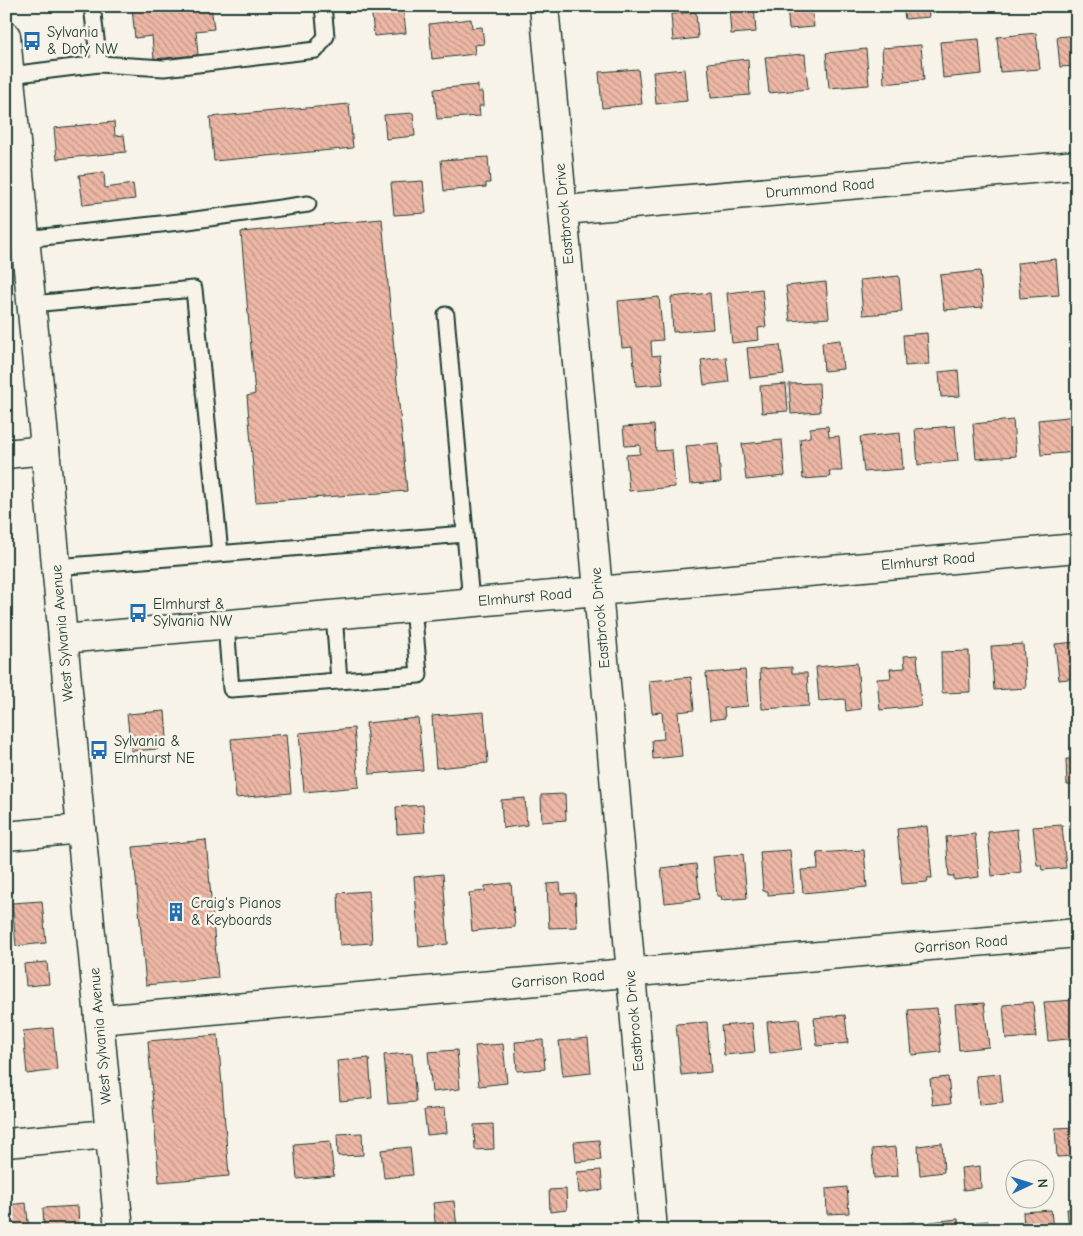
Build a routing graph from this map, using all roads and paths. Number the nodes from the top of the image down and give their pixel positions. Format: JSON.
{"nodes":[{"id":1,"x":92,"y":6,"type":"edge"},
{"id":2,"x":323,"y":6,"type":"edge"},
{"id":3,"x":544,"y":6,"type":"edge"},
{"id":4,"x":6,"y":36,"type":"edge"},
{"id":5,"x":99,"y":64,"type":"junction"},
{"id":6,"x":8,"y":68,"type":"edge"},
{"id":7,"x":11,"y":136,"type":"edge"},
{"id":8,"x":1077,"y":165,"type":"edge"},
{"id":9,"x":308,"y":204,"type":"dead end"},
{"id":10,"x":564,"y":210,"type":"junction"},
{"id":11,"x":18,"y":228,"type":"edge"},
{"id":12,"x":32,"y":304,"type":"junction"},
{"id":13,"x":446,"y":315,"type":"dead end"},
{"id":14,"x":45,"y":450,"type":"junction"},
{"id":15,"x":6,"y":454,"type":"edge"},
{"id":16,"x":465,"y":534,"type":"junction"},
{"id":17,"x":1077,"y":548,"type":"edge"},
{"id":18,"x":220,"y":553,"type":"junction"},
{"id":19,"x":56,"y":567,"type":"junction"},
{"id":20,"x":598,"y":590,"type":"junction"},
{"id":21,"x":471,"y":602,"type":"junction"},
{"id":22,"x":413,"y":607,"type":"junction"},
{"id":23,"x":334,"y":614,"type":"junction"},
{"id":24,"x":226,"y":624,"type":"junction"},
{"id":25,"x":63,"y":639,"type":"junction"},
{"id":26,"x":339,"y":681,"type":"junction"},
{"id":27,"x":81,"y":829,"type":"junction"},
{"id":28,"x":6,"y":836,"type":"edge"},
{"id":29,"x":1077,"y":933,"type":"edge"},
{"id":30,"x":630,"y":973,"type":"junction"},
{"id":31,"x":99,"y":1020,"type":"junction"},
{"id":32,"x":110,"y":1134,"type":"junction"},
{"id":33,"x":6,"y":1143,"type":"edge"},
{"id":34,"x":119,"y":1230,"type":"edge"},
{"id":35,"x":653,"y":1230,"type":"edge"}],
"edges":[{"from":1,"to":5,"type":"lane"},
{"from":2,"to":5,"type":"lane"},
{"from":3,"to":10,"type":"street","name":"Eastbrook Drive"},
{"from":4,"to":6,"type":"street","name":"West Sylvania Avenue"},
{"from":5,"to":6,"type":"lane"},
{"from":6,"to":7,"type":"street","name":"West Sylvania Avenue"},
{"from":7,"to":11,"type":"street","name":"West Sylvania Avenue"},
{"from":8,"to":10,"type":"street","name":"Drummond Road"},
{"from":9,"to":11,"type":"lane"},
{"from":10,"to":20,"type":"street","name":"Eastbrook Drive"},
{"from":11,"to":12,"type":"street","name":"West Sylvania Avenue"},
{"from":12,"to":14,"type":"street","name":"West Sylvania Avenue"},
{"from":12,"to":18,"type":"lane"},
{"from":13,"to":16,"type":"lane"},
{"from":14,"to":15,"type":"street"},
{"from":14,"to":19,"type":"street","name":"West Sylvania Avenue"},
{"from":16,"to":18,"type":"lane"},
{"from":16,"to":21,"type":"lane"},
{"from":17,"to":20,"type":"street","name":"Elmhurst Road"},
{"from":18,"to":19,"type":"lane"},
{"from":19,"to":25,"type":"street","name":"West Sylvania Avenue"},
{"from":20,"to":21,"type":"street","name":"Elmhurst Road"},
{"from":20,"to":30,"type":"street","name":"Eastbrook Drive"},
{"from":21,"to":22,"type":"street","name":"Elmhurst Road"},
{"from":22,"to":23,"type":"street","name":"Elmhurst Road"},
{"from":22,"to":26,"type":"lane"},
{"from":23,"to":24,"type":"street","name":"Elmhurst Road"},
{"from":23,"to":26,"type":"lane"},
{"from":24,"to":25,"type":"street","name":"Elmhurst Road"},
{"from":24,"to":26,"type":"lane"},
{"from":25,"to":27,"type":"street","name":"West Sylvania Avenue"},
{"from":27,"to":28,"type":"street"},
{"from":27,"to":31,"type":"street","name":"West Sylvania Avenue"},
{"from":29,"to":30,"type":"street","name":"Garrison Road"},
{"from":30,"to":31,"type":"street","name":"Garrison Road"},
{"from":30,"to":35,"type":"street","name":"Eastbrook Drive"},
{"from":31,"to":32,"type":"street","name":"West Sylvania Avenue"},
{"from":32,"to":33,"type":"street"},
{"from":32,"to":34,"type":"street","name":"West Sylvania Avenue"}]}
